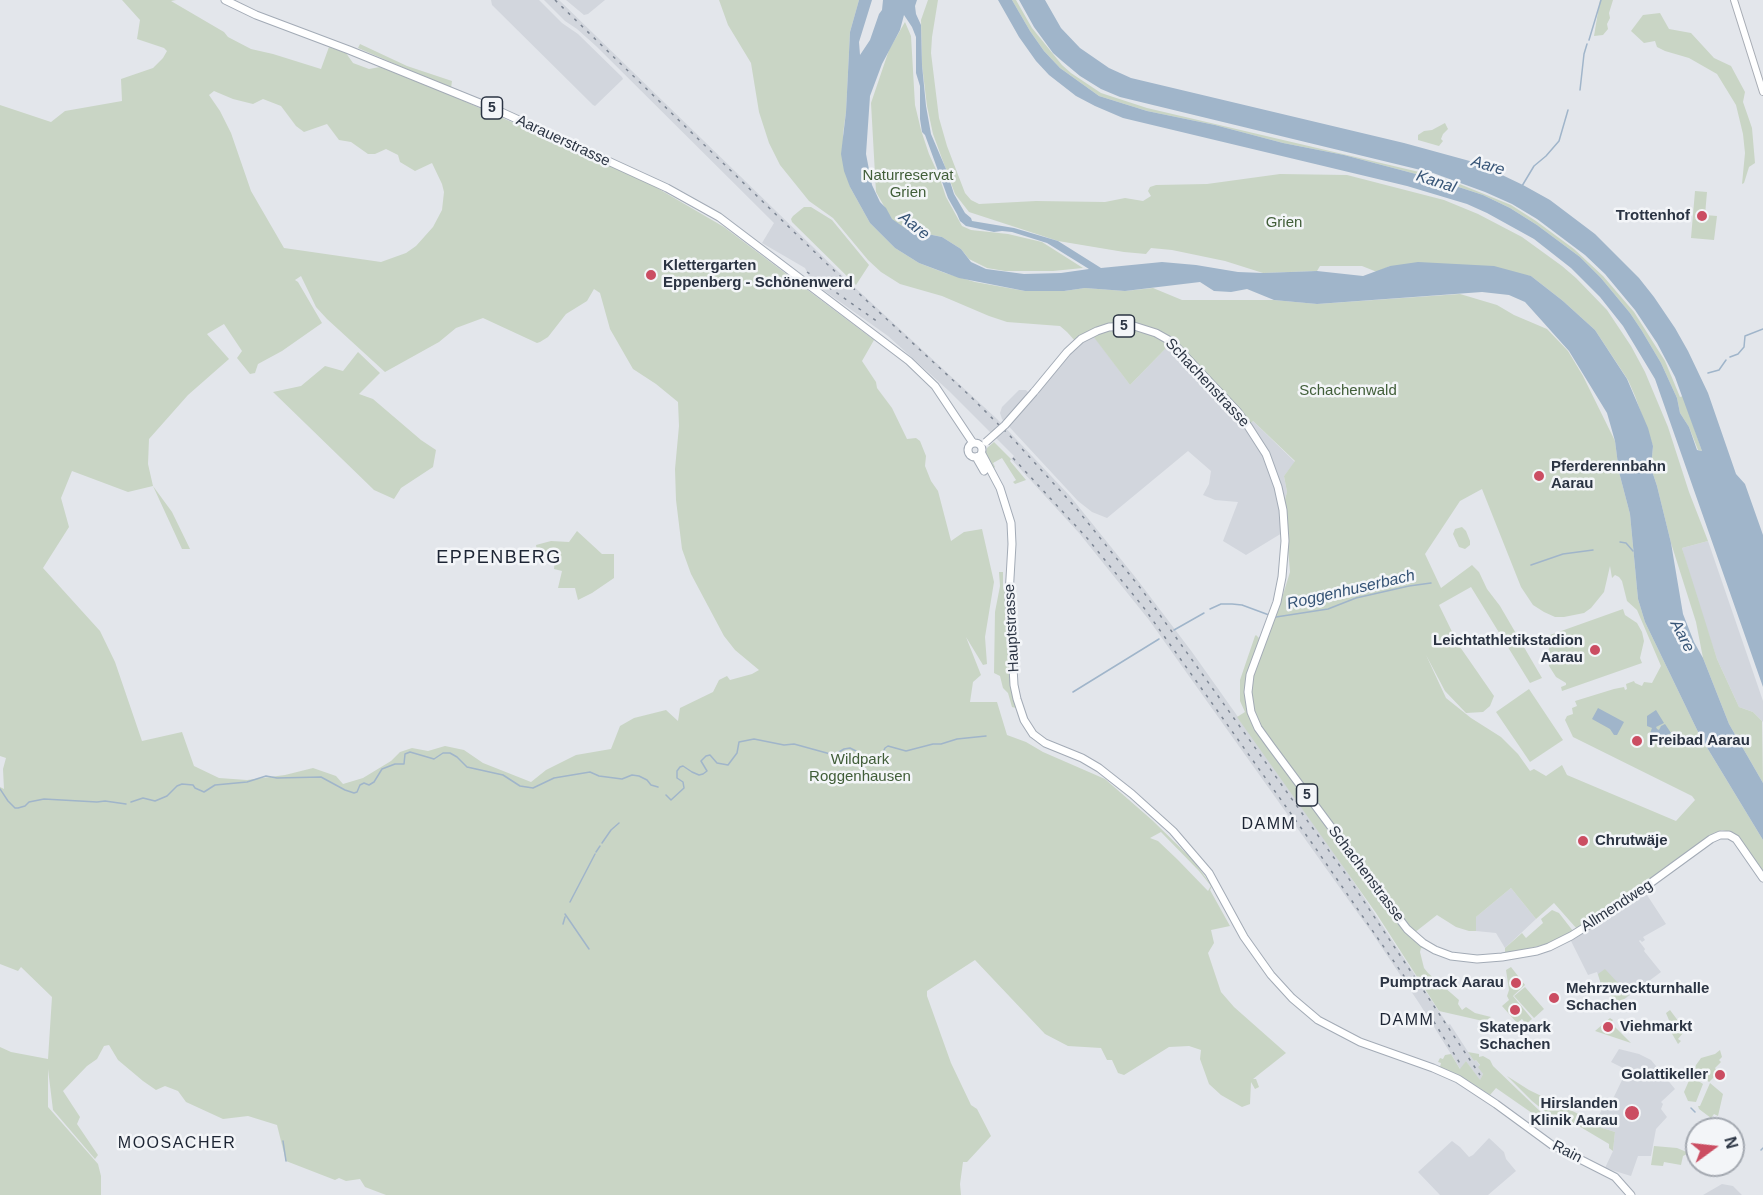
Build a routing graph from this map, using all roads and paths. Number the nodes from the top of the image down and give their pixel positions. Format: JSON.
{"nodes":[{"id":1,"x":225,"y":0,"type":"edge"},
{"id":2,"x":1734,"y":0,"type":"edge"},
{"id":3,"x":1763,"y":92,"type":"edge"},
{"id":4,"x":787,"y":269,"type":"joint"},
{"id":5,"x":978,"y":448,"type":"junction"},
{"id":6,"x":1763,"y":878,"type":"edge"},
{"id":7,"x":1502,"y":957,"type":"joint"},
{"id":8,"x":1510,"y":1115,"type":"joint"},
{"id":9,"x":1631,"y":1195,"type":"edge"}],
"edges":[{"from":1,"to":4,"type":"main road","name":"Aarauerstrasse","number":"5"},
{"from":2,"to":3,"type":"main road"},
{"from":4,"to":5,"type":"main road","name":"Hauptstrasse","number":"5"},
{"from":5,"to":7,"type":"main road","name":"Schachenstrasse","number":"5","bridge":true},
{"from":5,"to":8,"type":"main road","name":"Hauptstrasse","number":"5"},
{"from":6,"to":7,"type":"main road","name":"Allmendweg","number":"5"},
{"from":8,"to":9,"type":"main road","name":"Rain","number":"5"}]}
